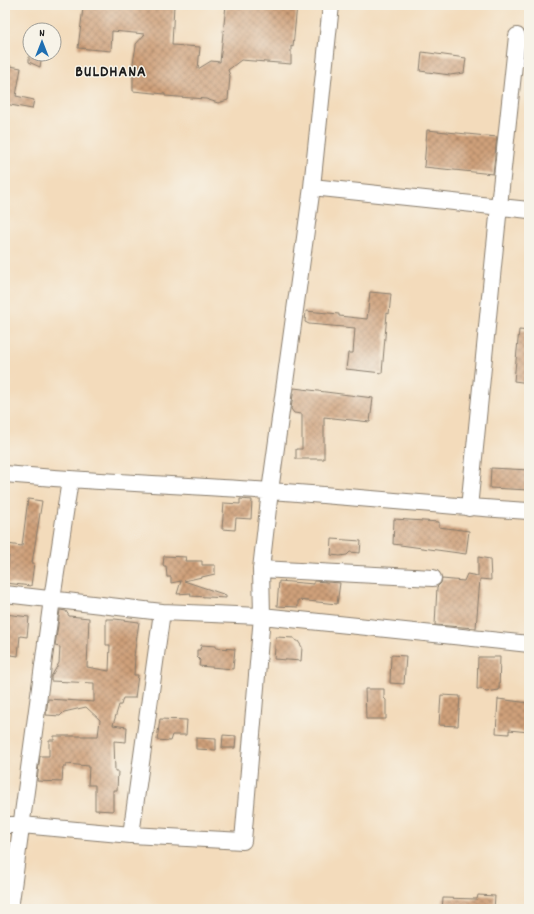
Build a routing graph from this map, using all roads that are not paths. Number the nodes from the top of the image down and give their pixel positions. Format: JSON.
{"nodes":[{"id":1,"x":331,"y":5,"type":"edge"},
{"id":2,"x":517,"y":36,"type":"dead end"},
{"id":3,"x":312,"y":187,"type":"junction"},
{"id":4,"x":499,"y":206,"type":"junction"},
{"id":5,"x":529,"y":210,"type":"edge"},
{"id":6,"x":5,"y":474,"type":"edge"},
{"id":7,"x":70,"y":480,"type":"junction"},
{"id":8,"x":270,"y":491,"type":"junction"},
{"id":9,"x":469,"y":508,"type":"junction"},
{"id":10,"x":529,"y":511,"type":"edge"},
{"id":11,"x":261,"y":569,"type":"junction"},
{"id":12,"x":433,"y":578,"type":"dead end"},
{"id":13,"x":5,"y":594,"type":"edge"},
{"id":14,"x":52,"y":599,"type":"junction"},
{"id":15,"x":162,"y":612,"type":"junction"},
{"id":16,"x":262,"y":616,"type":"junction"},
{"id":17,"x":529,"y":644,"type":"edge"},
{"id":18,"x":5,"y":825,"type":"edge"},
{"id":19,"x":22,"y":825,"type":"junction"},
{"id":20,"x":131,"y":835,"type":"junction"},
{"id":21,"x":10,"y":909,"type":"edge"}],
"edges":[{"from":1,"to":3,"type":"street"},
{"from":2,"to":4,"type":"street"},
{"from":3,"to":4,"type":"street"},
{"from":3,"to":8,"type":"street"},
{"from":4,"to":5,"type":"street"},
{"from":4,"to":9,"type":"street"},
{"from":6,"to":7,"type":"street"},
{"from":7,"to":8,"type":"street"},
{"from":7,"to":14,"type":"street"},
{"from":8,"to":9,"type":"street"},
{"from":8,"to":11,"type":"street"},
{"from":9,"to":10,"type":"street"},
{"from":11,"to":12,"type":"street"},
{"from":11,"to":16,"type":"street"},
{"from":13,"to":14,"type":"street"},
{"from":14,"to":15,"type":"street"},
{"from":14,"to":19,"type":"street"},
{"from":15,"to":16,"type":"street"},
{"from":15,"to":20,"type":"street"},
{"from":16,"to":17,"type":"street"},
{"from":16,"to":20,"type":"street"},
{"from":18,"to":19,"type":"street"},
{"from":19,"to":20,"type":"street"},
{"from":19,"to":21,"type":"street"}]}
